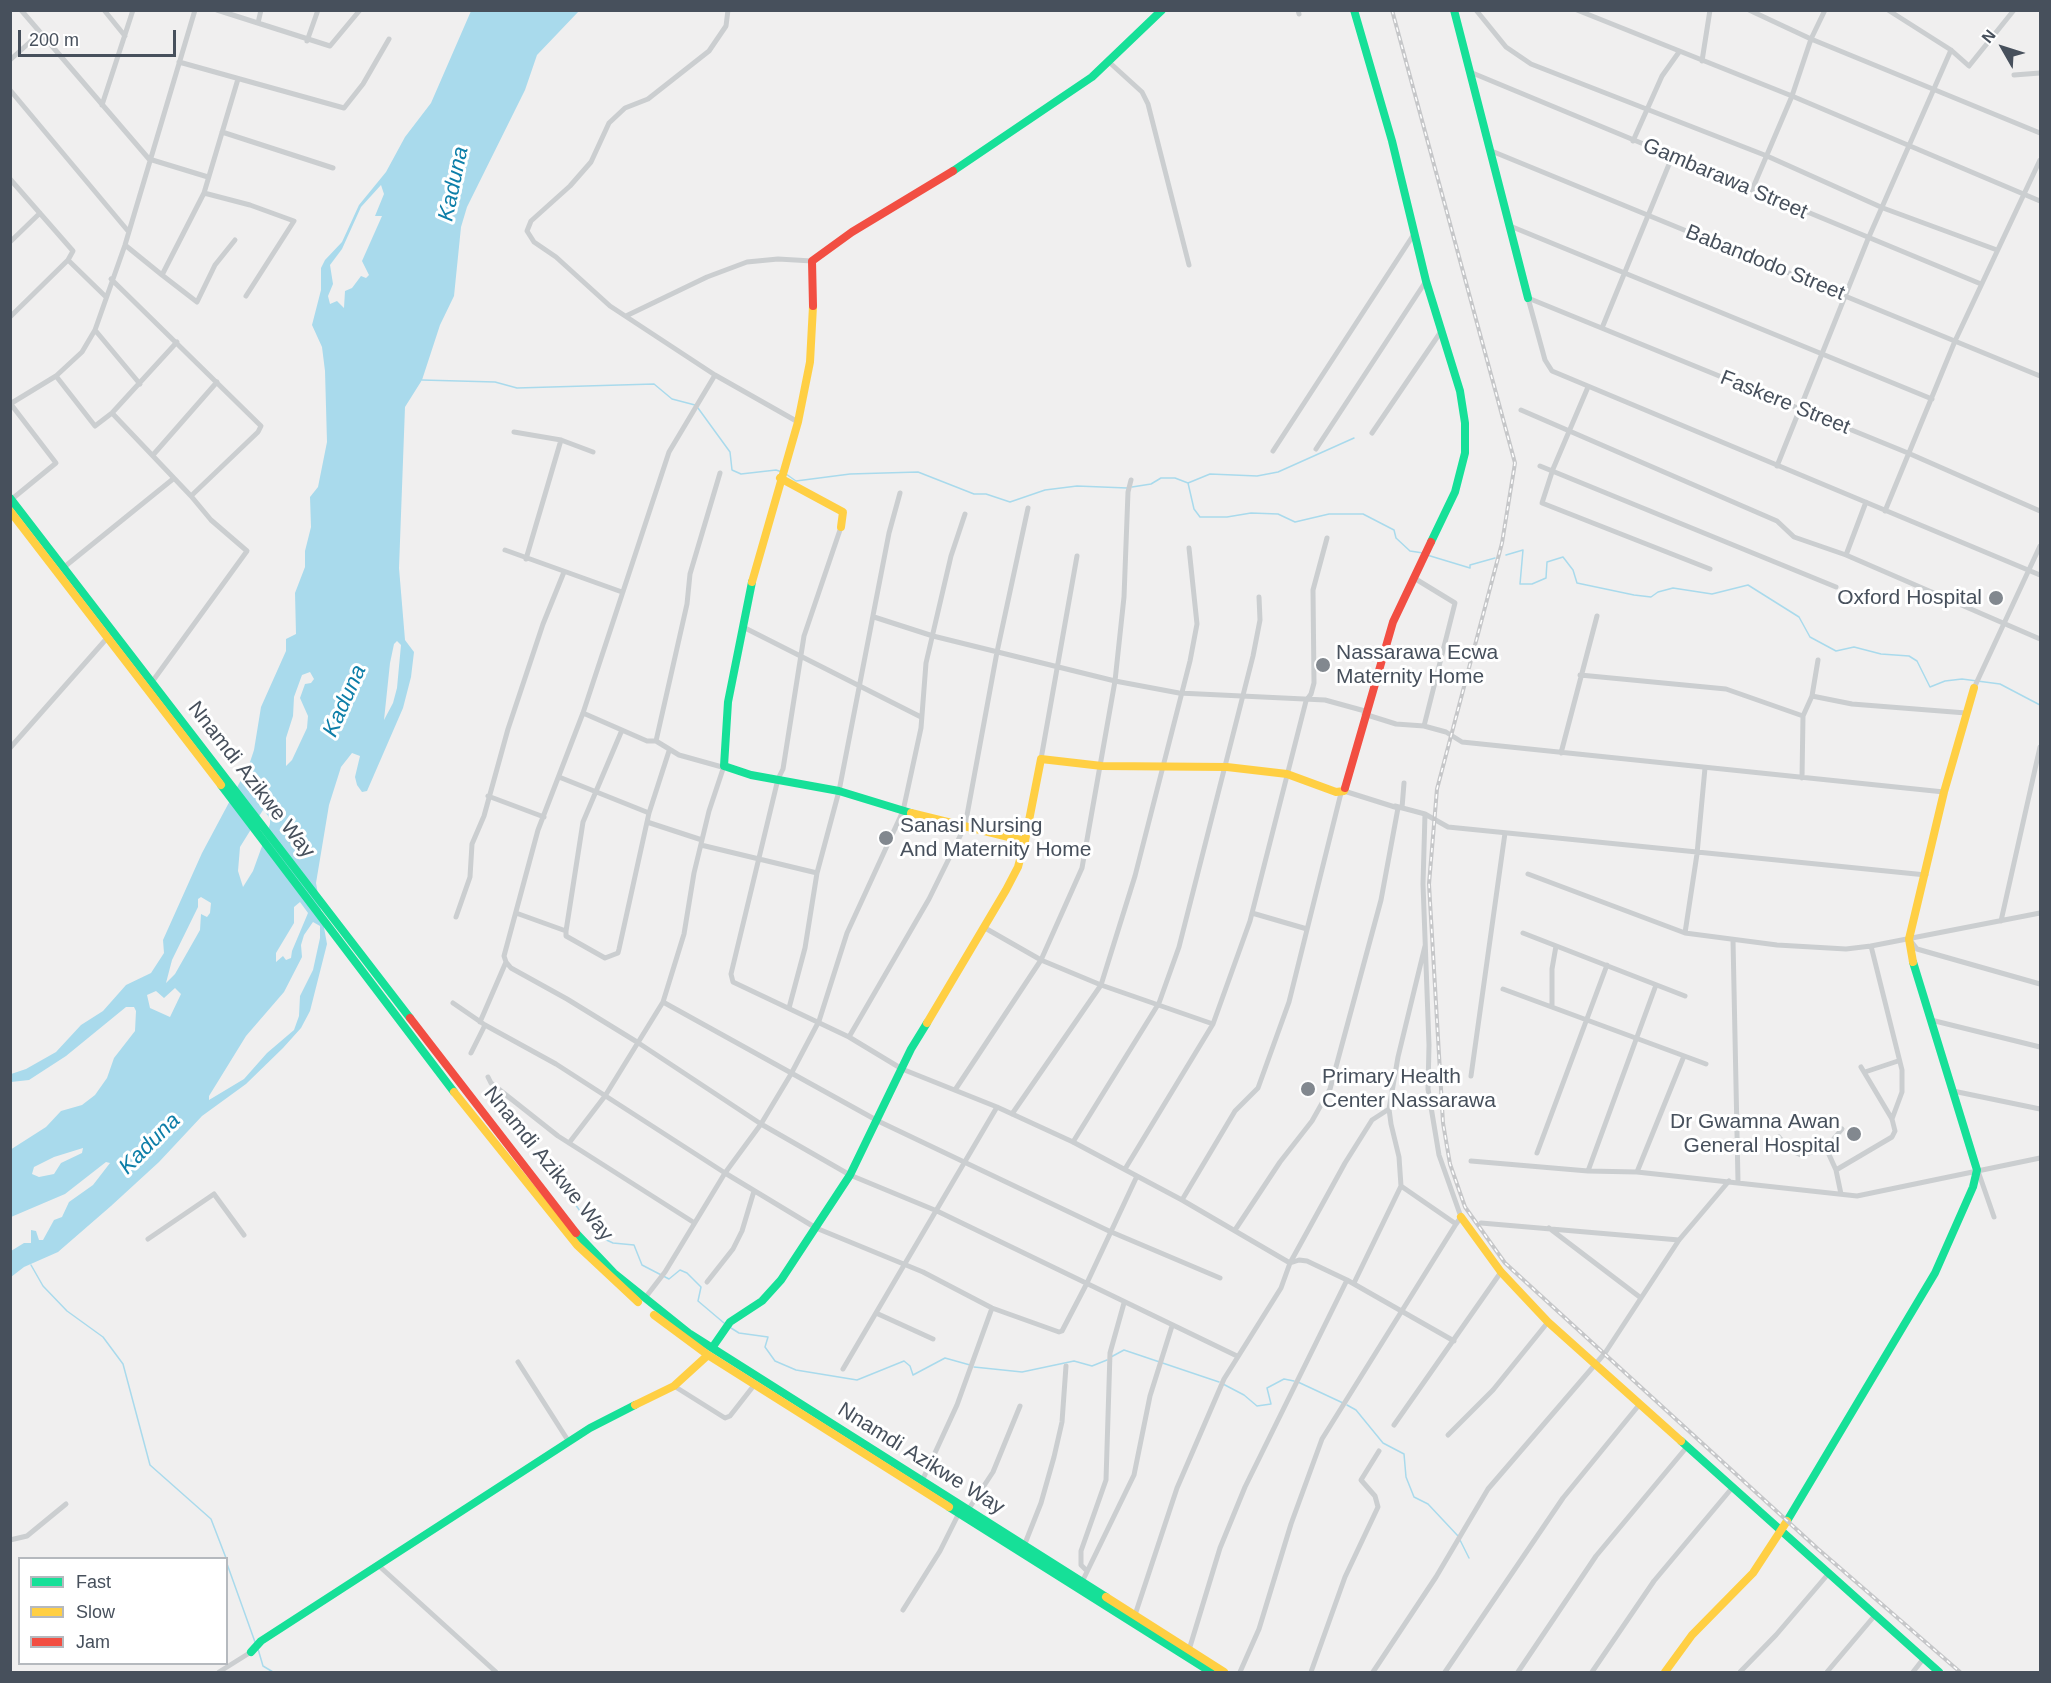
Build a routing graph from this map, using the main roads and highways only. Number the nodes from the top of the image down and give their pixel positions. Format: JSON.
{"nodes":[{"id":1,"x":1162,"y":10,"type":"edge"},
{"id":2,"x":1354,"y":10,"type":"edge"},
{"id":3,"x":1454,"y":10,"type":"edge"},
{"id":4,"x":1528,"y":298,"type":"road end"},
{"id":5,"x":780,"y":478,"type":"junction"},
{"id":6,"x":11,"y":498,"type":"edge"},
{"id":7,"x":10,"y":510,"type":"edge"},
{"id":8,"x":841,"y":527,"type":"road end"},
{"id":9,"x":1974,"y":688,"type":"road end"},
{"id":10,"x":216,"y":770,"type":"junction"},
{"id":11,"x":1025,"y":841,"type":"junction"},
{"id":12,"x":336,"y":927,"type":"junction"},
{"id":13,"x":1459,"y":1220,"type":"road end"},
{"id":14,"x":710,"y":1351,"type":"junction"},
{"id":15,"x":1782,"y":1529,"type":"junction"},
{"id":16,"x":251,"y":1652,"type":"road end"},
{"id":17,"x":1211,"y":1672,"type":"edge"},
{"id":18,"x":1224,"y":1672,"type":"edge"},
{"id":19,"x":1665,"y":1672,"type":"edge"},
{"id":20,"x":1939,"y":1672,"type":"edge"}],
"edges":[{"from":1,"to":5,"type":"main road"},
{"from":2,"to":11,"type":"main road"},
{"from":3,"to":4,"type":"main road"},
{"from":5,"to":8,"type":"main road"},
{"from":5,"to":11,"type":"main road"},
{"from":6,"to":10,"type":"main road","name":"Nnamdi Azikwe Way"},
{"from":7,"to":10,"type":"main road","name":"Nnamdi Azikwe Way"},
{"from":9,"to":15,"type":"main road"},
{"from":10,"to":12,"type":"main road","name":"Nnamdi Azikwe Way"},
{"from":11,"to":14,"type":"main road"},
{"from":12,"to":14,"type":"main road","name":"Nnamdi Azikwe Way"},
{"from":12,"to":14,"type":"main road","name":"Nnamdi Azikwe Way"},
{"from":13,"to":15,"type":"main road"},
{"from":14,"to":16,"type":"main road"},
{"from":14,"to":17,"type":"main road","name":"Nnamdi Azikwe Way"},
{"from":14,"to":18,"type":"main road","name":"Nnamdi Azikwe Way"},
{"from":15,"to":19,"type":"main road"},
{"from":15,"to":20,"type":"main road"}]}
